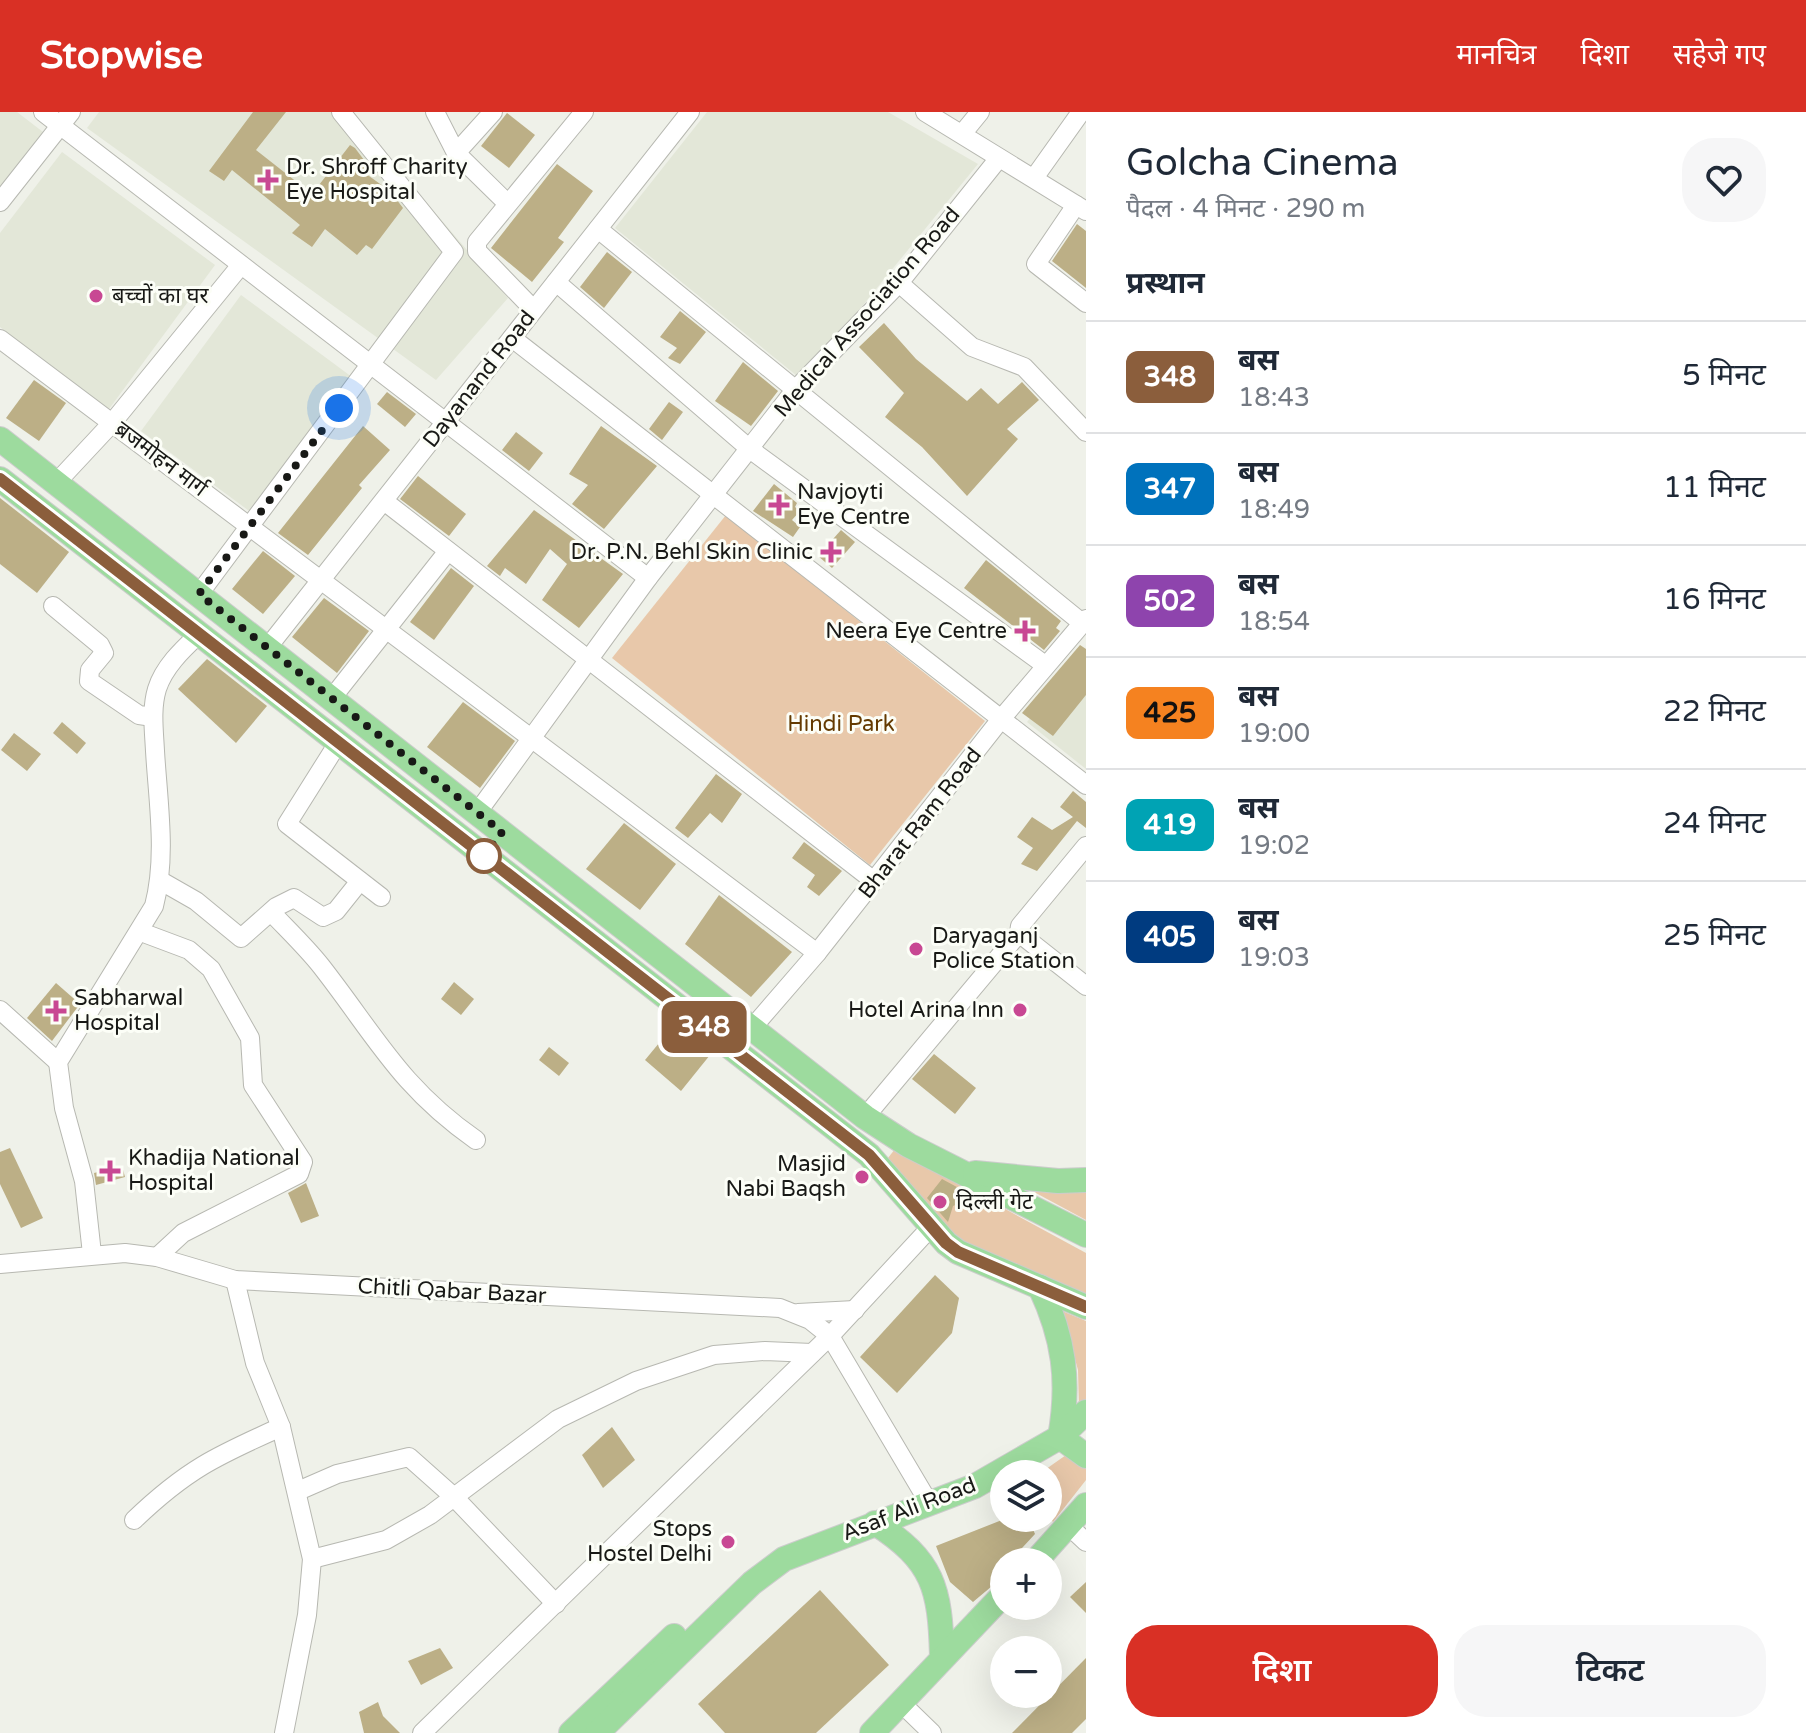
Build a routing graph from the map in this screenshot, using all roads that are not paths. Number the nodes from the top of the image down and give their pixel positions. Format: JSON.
{"nodes":[{"id":1,"x":43,"y":112,"type":"edge"},
{"id":2,"x":341,"y":112,"type":"edge"},
{"id":3,"x":435,"y":112,"type":"edge"},
{"id":4,"x":493,"y":112,"type":"edge"},
{"id":5,"x":584,"y":112,"type":"edge"},
{"id":6,"x":690,"y":112,"type":"edge"},
{"id":7,"x":925,"y":112,"type":"edge"},
{"id":8,"x":980,"y":112,"type":"edge"},
{"id":9,"x":1081,"y":112,"type":"edge"},
{"id":10,"x":66,"y":119,"type":"edge"},
{"id":11,"x":962,"y":134,"type":"junction"},
{"id":12,"x":456,"y":153,"type":"junction"},
{"id":13,"x":999,"y":158,"type":"junction"},
{"id":14,"x":1034,"y":178,"type":"junction"},
{"id":15,"x":0,"y":202,"type":"edge"},
{"id":16,"x":507,"y":203,"type":"junction"},
{"id":17,"x":1081,"y":208,"type":"edge"},
{"id":18,"x":598,"y":229,"type":"junction"},
{"id":19,"x":241,"y":265,"type":"junction"},
{"id":20,"x":556,"y":282,"type":"junction"},
{"id":21,"x":899,"y":283,"type":"junction"},
{"id":22,"x":1086,"y":303,"type":"edge"},
{"id":23,"x":533,"y":309,"type":"junction"},
{"id":24,"x":512,"y":338,"type":"junction"},
{"id":25,"x":0,"y":339,"type":"edge"},
{"id":26,"x":371,"y":365,"type":"junction"},
{"id":27,"x":795,"y":390,"type":"junction"},
{"id":28,"x":445,"y":422,"type":"junction"},
{"id":29,"x":112,"y":423,"type":"junction"},
{"id":30,"x":1086,"y":432,"type":"edge"},
{"id":31,"x":0,"y":439,"type":"edge"},
{"id":32,"x":751,"y":450,"type":"junction"},
{"id":33,"x":0,"y":479,"type":"edge"},
{"id":34,"x":56,"y":483,"type":"junction"},
{"id":35,"x":712,"y":494,"type":"junction"},
{"id":36,"x":384,"y":501,"type":"junction"},
{"id":37,"x":249,"y":526,"type":"junction"},
{"id":38,"x":448,"y":551,"type":"junction"},
{"id":39,"x":648,"y":578,"type":"junction"},
{"id":40,"x":321,"y":579,"type":"junction"},
{"id":41,"x":199,"y":594,"type":"junction"},
{"id":42,"x":53,"y":606,"type":"dead end"},
{"id":43,"x":1083,"y":620,"type":"edge"},
{"id":44,"x":387,"y":627,"type":"junction"},
{"id":45,"x":198,"y":635,"type":"junction"},
{"id":46,"x":268,"y":647,"type":"junction"},
{"id":47,"x":589,"y":658,"type":"junction"},
{"id":48,"x":1045,"y":665,"type":"junction"},
{"id":49,"x":332,"y":698,"type":"junction"},
{"id":50,"x":153,"y":717,"type":"junction"},
{"id":51,"x":1001,"y":719,"type":"junction"},
{"id":52,"x":531,"y":737,"type":"junction"},
{"id":53,"x":338,"y":743,"type":"junction"},
{"id":54,"x":1086,"y":785,"type":"edge"},
{"id":55,"x":477,"y":813,"type":"junction"},
{"id":56,"x":1086,"y":846,"type":"edge"},
{"id":57,"x":161,"y":881,"type":"junction"},
{"id":58,"x":360,"y":881,"type":"junction"},
{"id":59,"x":874,"y":881,"type":"junction"},
{"id":60,"x":381,"y":897,"type":"dead end"},
{"id":61,"x":271,"y":912,"type":"junction"},
{"id":62,"x":141,"y":932,"type":"junction"},
{"id":63,"x":1019,"y":933,"type":"junction"},
{"id":64,"x":817,"y":953,"type":"junction"},
{"id":65,"x":1086,"y":986,"type":"edge"},
{"id":66,"x":0,"y":1010,"type":"edge"},
{"id":67,"x":753,"y":1027,"type":"junction"},
{"id":68,"x":58,"y":1062,"type":"junction"},
{"id":69,"x":865,"y":1117,"type":"junction"},
{"id":70,"x":476,"y":1140,"type":"dead end"},
{"id":71,"x":965,"y":1172,"type":"junction"},
{"id":72,"x":1086,"y":1180,"type":"edge"},
{"id":73,"x":930,"y":1228,"type":"junction"},
{"id":74,"x":1086,"y":1235,"type":"edge"},
{"id":75,"x":92,"y":1254,"type":"junction"},
{"id":76,"x":157,"y":1257,"type":"junction"},
{"id":77,"x":0,"y":1264,"type":"edge"},
{"id":78,"x":235,"y":1280,"type":"junction"},
{"id":79,"x":1040,"y":1287,"type":"junction"},
{"id":80,"x":1086,"y":1307,"type":"edge"},
{"id":81,"x":855,"y":1310,"type":"junction"},
{"id":82,"x":795,"y":1313,"type":"junction"},
{"id":83,"x":830,"y":1336,"type":"junction"},
{"id":84,"x":812,"y":1353,"type":"junction"},
{"id":85,"x":1086,"y":1412,"type":"edge"},
{"id":86,"x":281,"y":1427,"type":"junction"},
{"id":87,"x":1060,"y":1437,"type":"junction"},
{"id":88,"x":1086,"y":1456,"type":"edge"},
{"id":89,"x":298,"y":1491,"type":"junction"},
{"id":90,"x":454,"y":1497,"type":"junction"},
{"id":91,"x":929,"y":1503,"type":"junction"},
{"id":92,"x":134,"y":1520,"type":"dead end"},
{"id":93,"x":1080,"y":1522,"type":"edge"},
{"id":94,"x":875,"y":1523,"type":"junction"},
{"id":95,"x":807,"y":1547,"type":"junction"},
{"id":96,"x":1051,"y":1548,"type":"edge"},
{"id":97,"x":312,"y":1559,"type":"junction"},
{"id":98,"x":556,"y":1604,"type":"junction"},
{"id":99,"x":990,"y":1608,"type":"edge"},
{"id":100,"x":942,"y":1656,"type":"junction"},
{"id":101,"x":900,"y":1702,"type":"junction"},
{"id":102,"x":284,"y":1733,"type":"edge"},
{"id":103,"x":422,"y":1733,"type":"edge"},
{"id":104,"x":571,"y":1733,"type":"edge"},
{"id":105,"x":597,"y":1733,"type":"edge"},
{"id":106,"x":872,"y":1733,"type":"edge"},
{"id":107,"x":932,"y":1733,"type":"edge"}],
"edges":[{"from":1,"to":10,"type":"street"},
{"from":2,"to":26,"type":"street"},
{"from":3,"to":12,"type":"street"},
{"from":4,"to":12,"type":"street"},
{"from":5,"to":16,"type":"street"},
{"from":6,"to":18,"type":"street","name":"Dayanand Road"},
{"from":7,"to":11,"type":"street"},
{"from":8,"to":11,"type":"street"},
{"from":9,"to":14,"type":"street"},
{"from":10,"to":15,"type":"street"},
{"from":10,"to":19,"type":"street"},
{"from":11,"to":13,"type":"street"},
{"from":12,"to":16,"type":"street"},
{"from":13,"to":14,"type":"street"},
{"from":13,"to":21,"type":"street","name":"Medical Association Road"},
{"from":14,"to":17,"type":"street"},
{"from":16,"to":23,"type":"street"},
{"from":17,"to":22,"type":"street"},
{"from":18,"to":20,"type":"street","name":"Dayanand Road"},
{"from":18,"to":27,"type":"street"},
{"from":19,"to":26,"type":"street"},
{"from":19,"to":29,"type":"street"},
{"from":20,"to":23,"type":"street","name":"Dayanand Road"},
{"from":20,"to":32,"type":"street"},
{"from":21,"to":27,"type":"street","name":"Medical Association Road"},
{"from":21,"to":30,"type":"street"},
{"from":23,"to":24,"type":"street","name":"Dayanand Road"},
{"from":24,"to":28,"type":"street","name":"Dayanand Road"},
{"from":24,"to":35,"type":"street"},
{"from":25,"to":29,"type":"street","name":"ब्रजमोहन मार्ग"},
{"from":26,"to":28,"type":"street"},
{"from":26,"to":37,"type":"street"},
{"from":27,"to":32,"type":"street","name":"Medical Association Road"},
{"from":27,"to":43,"type":"street"},
{"from":28,"to":36,"type":"street","name":"Dayanand Road"},
{"from":28,"to":39,"type":"street"},
{"from":29,"to":34,"type":"street"},
{"from":29,"to":37,"type":"street","name":"ब्रजमोहन मार्ग"},
{"from":31,"to":34,"type":"main road"},
{"from":32,"to":35,"type":"street","name":"Medical Association Road"},
{"from":32,"to":48,"type":"street"},
{"from":33,"to":45,"type":"main road"},
{"from":34,"to":41,"type":"main road"},
{"from":35,"to":39,"type":"street","name":"Medical Association Road"},
{"from":35,"to":51,"type":"street"},
{"from":36,"to":38,"type":"street"},
{"from":36,"to":40,"type":"street","name":"Dayanand Road"},
{"from":37,"to":40,"type":"street","name":"ब्रजमोहन मार्ग"},
{"from":37,"to":41,"type":"street"},
{"from":38,"to":44,"type":"street"},
{"from":38,"to":47,"type":"street"},
{"from":39,"to":47,"type":"street","name":"Medical Association Road"},
{"from":40,"to":44,"type":"street","name":"ब्रजमोहन मार्ग"},
{"from":40,"to":46,"type":"street","name":"Dayanand Road"},
{"from":41,"to":46,"type":"main road"},
{"from":42,"to":50,"type":"street"},
{"from":43,"to":48,"type":"street","name":"Bharat Ram Road"},
{"from":44,"to":49,"type":"street"},
{"from":44,"to":52,"type":"street","name":"ब्रजमोहन मार्ग"},
{"from":45,"to":50,"type":"street"},
{"from":45,"to":53,"type":"main road"},
{"from":46,"to":49,"type":"main road"},
{"from":47,"to":52,"type":"street","name":"Medical Association Road"},
{"from":47,"to":59,"type":"street"},
{"from":48,"to":51,"type":"street","name":"Bharat Ram Road"},
{"from":49,"to":55,"type":"main road"},
{"from":50,"to":57,"type":"street"},
{"from":51,"to":54,"type":"street"},
{"from":51,"to":59,"type":"street","name":"Bharat Ram Road"},
{"from":52,"to":55,"type":"street","name":"Medical Association Road"},
{"from":52,"to":64,"type":"street","name":"ब्रजमोहन मार्ग"},
{"from":53,"to":58,"type":"street"},
{"from":53,"to":73,"type":"main road"},
{"from":55,"to":67,"type":"main road"},
{"from":56,"to":63,"type":"street"},
{"from":57,"to":61,"type":"street"},
{"from":57,"to":62,"type":"street"},
{"from":58,"to":60,"type":"street"},
{"from":58,"to":61,"type":"street"},
{"from":59,"to":64,"type":"street","name":"Bharat Ram Road"},
{"from":61,"to":70,"type":"street"},
{"from":62,"to":68,"type":"street"},
{"from":62,"to":76,"type":"street"},
{"from":63,"to":65,"type":"street"},
{"from":63,"to":69,"type":"street"},
{"from":64,"to":67,"type":"street","name":"Bharat Ram Road"},
{"from":66,"to":68,"type":"street"},
{"from":67,"to":69,"type":"main road"},
{"from":68,"to":75,"type":"street"},
{"from":69,"to":71,"type":"main road"},
{"from":71,"to":72,"type":"main road"},
{"from":71,"to":74,"type":"main road"},
{"from":73,"to":79,"type":"main road"},
{"from":73,"to":81,"type":"street"},
{"from":75,"to":76,"type":"street","name":"Chitli Qabar Bazar"},
{"from":75,"to":77,"type":"street","name":"Chitli Qabar Bazar"},
{"from":76,"to":78,"type":"street","name":"Chitli Qabar Bazar"},
{"from":78,"to":82,"type":"street","name":"Chitli Qabar Bazar"},
{"from":78,"to":86,"type":"street"},
{"from":79,"to":80,"type":"main road"},
{"from":79,"to":87,"type":"main road"},
{"from":81,"to":82,"type":"street"},
{"from":81,"to":83,"type":"street"},
{"from":82,"to":83,"type":"street","name":"Chitli Qabar Bazar"},
{"from":83,"to":84,"type":"street"},
{"from":83,"to":91,"type":"street","name":"Chitli Qabar Bazar"},
{"from":84,"to":90,"type":"street"},
{"from":84,"to":98,"type":"street"},
{"from":85,"to":87,"type":"main road","name":"Asaf Ali Road"},
{"from":86,"to":89,"type":"street"},
{"from":86,"to":92,"type":"street"},
{"from":87,"to":88,"type":"main road"},
{"from":87,"to":91,"type":"main road","name":"Asaf Ali Road"},
{"from":89,"to":90,"type":"street"},
{"from":89,"to":97,"type":"street"},
{"from":90,"to":97,"type":"street"},
{"from":90,"to":98,"type":"street"},
{"from":91,"to":94,"type":"main road","name":"Asaf Ali Road"},
{"from":93,"to":96,"type":"main road"},
{"from":94,"to":95,"type":"main road","name":"Asaf Ali Road"},
{"from":94,"to":100,"type":"main road"},
{"from":95,"to":104,"type":"main road","name":"Asaf Ali Road"},
{"from":95,"to":105,"type":"main road","name":"Asaf Ali Road"},
{"from":97,"to":102,"type":"street"},
{"from":98,"to":103,"type":"street"},
{"from":99,"to":100,"type":"main road"},
{"from":100,"to":101,"type":"main road"},
{"from":101,"to":106,"type":"main road"},
{"from":101,"to":107,"type":"street"}]}
